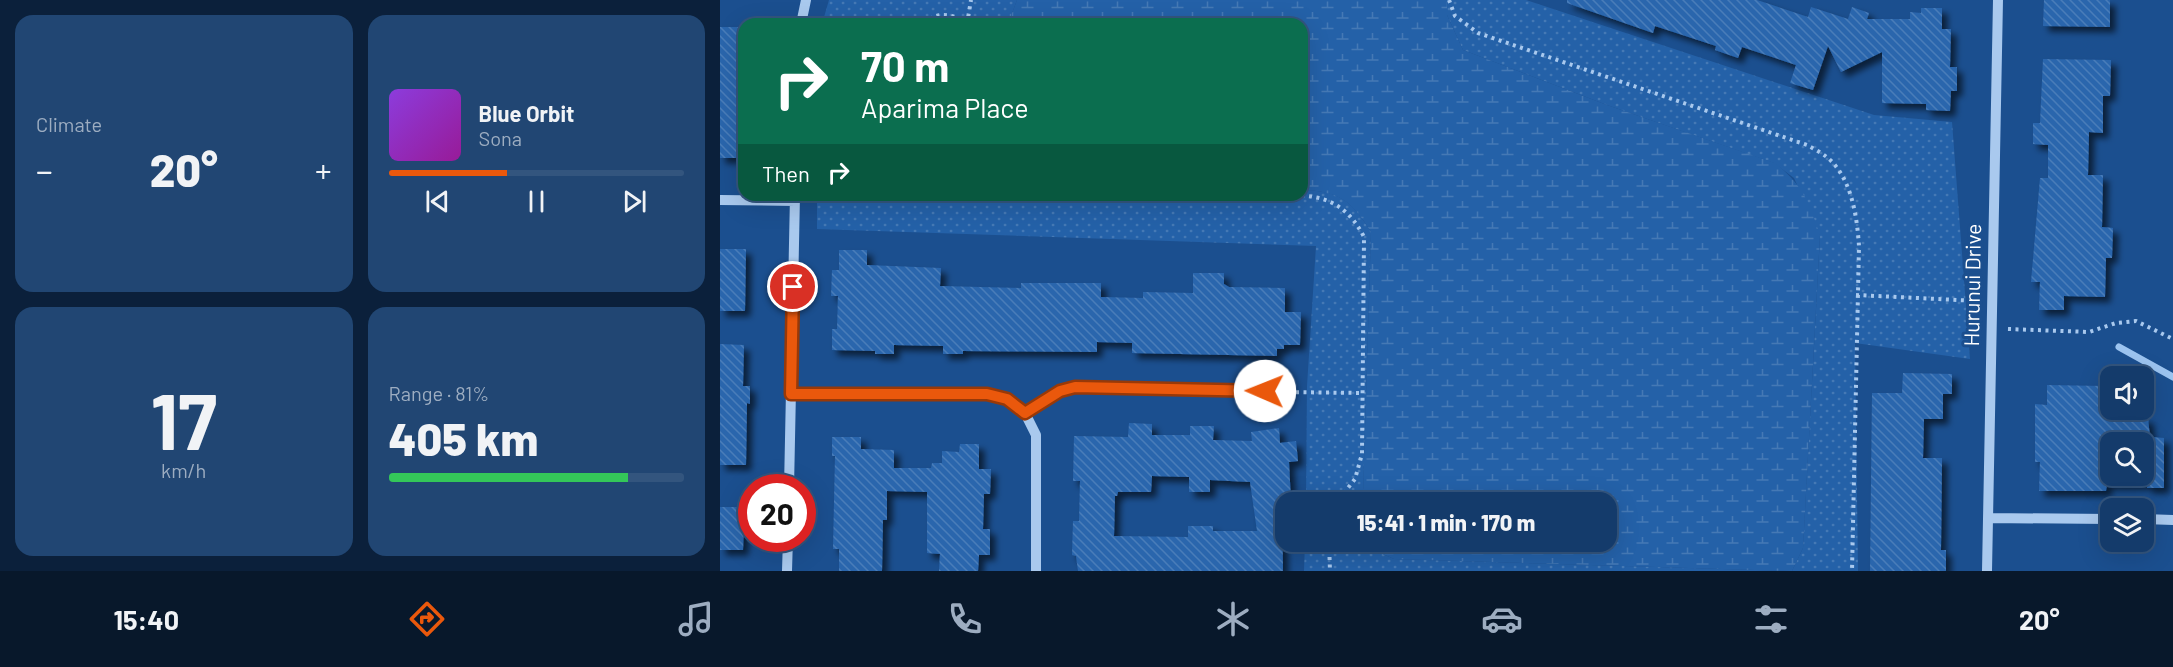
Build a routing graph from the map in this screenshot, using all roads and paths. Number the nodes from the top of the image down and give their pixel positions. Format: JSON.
{"nodes":[{"id":1,"x":807,"y":0,"type":"edge"},
{"id":2,"x":971,"y":0,"type":"edge"},
{"id":3,"x":1449,"y":0,"type":"edge"},
{"id":4,"x":1998,"y":0,"type":"edge"},
{"id":5,"x":802,"y":18,"type":"edge"},
{"id":6,"x":929,"y":18,"type":"edge"},
{"id":7,"x":957,"y":18,"type":"edge"},
{"id":8,"x":968,"y":18,"type":"edge"},
{"id":9,"x":1308,"y":196,"type":"edge"},
{"id":10,"x":720,"y":200,"type":"edge"},
{"id":11,"x":738,"y":200,"type":"edge"},
{"id":12,"x":795,"y":201,"type":"edge"},
{"id":13,"x":1856,"y":295,"type":"junction"},
{"id":14,"x":1993,"y":302,"type":"junction"},
{"id":15,"x":1992,"y":328,"type":"junction"},
{"id":16,"x":2173,"y":339,"type":"edge"},
{"id":17,"x":1265,"y":391,"type":"joint"},
{"id":18,"x":1362,"y":393,"type":"junction"},
{"id":19,"x":791,"y":394,"type":"junction"},
{"id":20,"x":1025,"y":413,"type":"junction"},
{"id":21,"x":789,"y":474,"type":"edge"},
{"id":22,"x":1344,"y":492,"type":"edge"},
{"id":23,"x":1988,"y":518,"type":"junction"},
{"id":24,"x":2100,"y":519,"type":"edge"},
{"id":25,"x":2154,"y":519,"type":"edge"},
{"id":26,"x":2173,"y":520,"type":"edge"},
{"id":27,"x":788,"y":552,"type":"edge"},
{"id":28,"x":1329,"y":552,"type":"edge"},
{"id":29,"x":787,"y":571,"type":"edge"},
{"id":30,"x":1036,"y":571,"type":"edge"},
{"id":31,"x":1330,"y":571,"type":"edge"},
{"id":32,"x":1852,"y":571,"type":"edge"},
{"id":33,"x":1987,"y":571,"type":"edge"}],
"edges":[{"from":1,"to":5,"type":"street"},
{"from":2,"to":8,"type":"path"},
{"from":3,"to":13,"type":"path"},
{"from":4,"to":14,"type":"street","name":"Hurunui Drive"},
{"from":6,"to":7,"type":"path"},
{"from":9,"to":18,"type":"path"},
{"from":10,"to":11,"type":"street"},
{"from":12,"to":19,"type":"street"},
{"from":13,"to":14,"type":"path"},
{"from":13,"to":32,"type":"path"},
{"from":14,"to":15,"type":"street","name":"Hurunui Drive"},
{"from":15,"to":16,"type":"path"},
{"from":15,"to":23,"type":"street","name":"Hurunui Drive"},
{"from":17,"to":18,"type":"path"},
{"from":17,"to":20,"type":"street"},
{"from":18,"to":22,"type":"path"},
{"from":19,"to":20,"type":"street"},
{"from":19,"to":21,"type":"street"},
{"from":20,"to":30,"type":"street"},
{"from":23,"to":24,"type":"street"},
{"from":23,"to":33,"type":"street","name":"Hurunui Drive"},
{"from":25,"to":26,"type":"street"},
{"from":27,"to":29,"type":"street"},
{"from":28,"to":31,"type":"path"}]}
